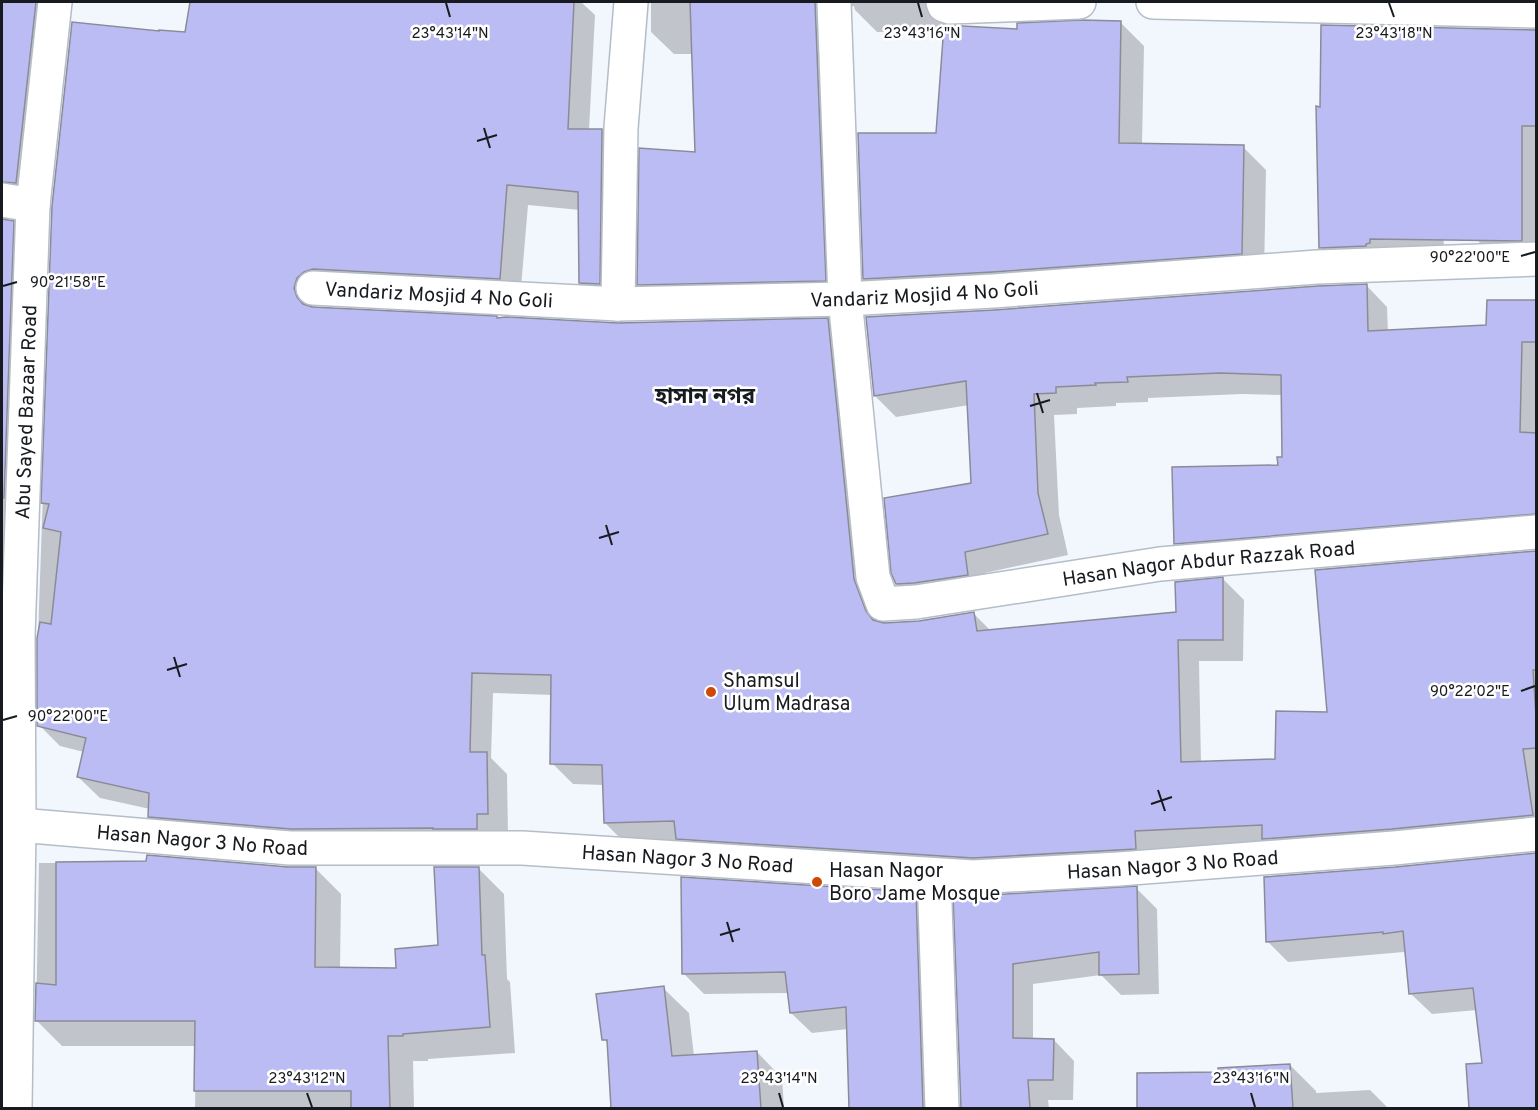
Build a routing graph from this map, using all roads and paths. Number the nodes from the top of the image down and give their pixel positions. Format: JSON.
{"nodes":[{"id":1,"x":55,"y":2,"type":"edge"},
{"id":2,"x":631,"y":2,"type":"edge"},
{"id":3,"x":834,"y":2,"type":"edge"},
{"id":4,"x":943,"y":2,"type":"edge"},
{"id":5,"x":1079,"y":2,"type":"edge"},
{"id":6,"x":1154,"y":2,"type":"edge"},
{"id":7,"x":1536,"y":11,"type":"edge"},
{"id":8,"x":17,"y":202,"type":"edge"},
{"id":9,"x":1536,"y":259,"type":"edge"},
{"id":10,"x":313,"y":288,"type":"dead end"},
{"id":11,"x":845,"y":299,"type":"junction"},
{"id":12,"x":618,"y":304,"type":"junction"},
{"id":13,"x":1536,"y":532,"type":"edge"},
{"id":14,"x":19,"y":825,"type":"junction"},
{"id":15,"x":1536,"y":834,"type":"edge"},
{"id":16,"x":934,"y":875,"type":"junction"},
{"id":17,"x":15,"y":1108,"type":"edge"},
{"id":18,"x":942,"y":1108,"type":"edge"}],
"edges":[{"from":1,"to":8,"type":"street","name":"Abu Sayed Bazaar Road"},
{"from":2,"to":12,"type":"street"},
{"from":3,"to":11,"type":"street"},
{"from":4,"to":5,"type":"street"},
{"from":6,"to":7,"type":"street"},
{"from":8,"to":14,"type":"street","name":"Abu Sayed Bazaar Road"},
{"from":9,"to":11,"type":"street","name":"Vandariz Mosjid 4 No Goli"},
{"from":10,"to":12,"type":"street","name":"Vandariz Mosjid 4 No Goli"},
{"from":11,"to":12,"type":"street","name":"Vandariz Mosjid 4 No Goli"},
{"from":11,"to":13,"type":"street","name":"Hasan Nagor Abdur Razzak Road"},
{"from":14,"to":16,"type":"street","name":"Hasan Nagor 3 No Road"},
{"from":14,"to":17,"type":"street","name":"Abu Sayed Bazaar Road"},
{"from":15,"to":16,"type":"street","name":"Hasan Nagor 3 No Road"},
{"from":16,"to":18,"type":"street"}]}
